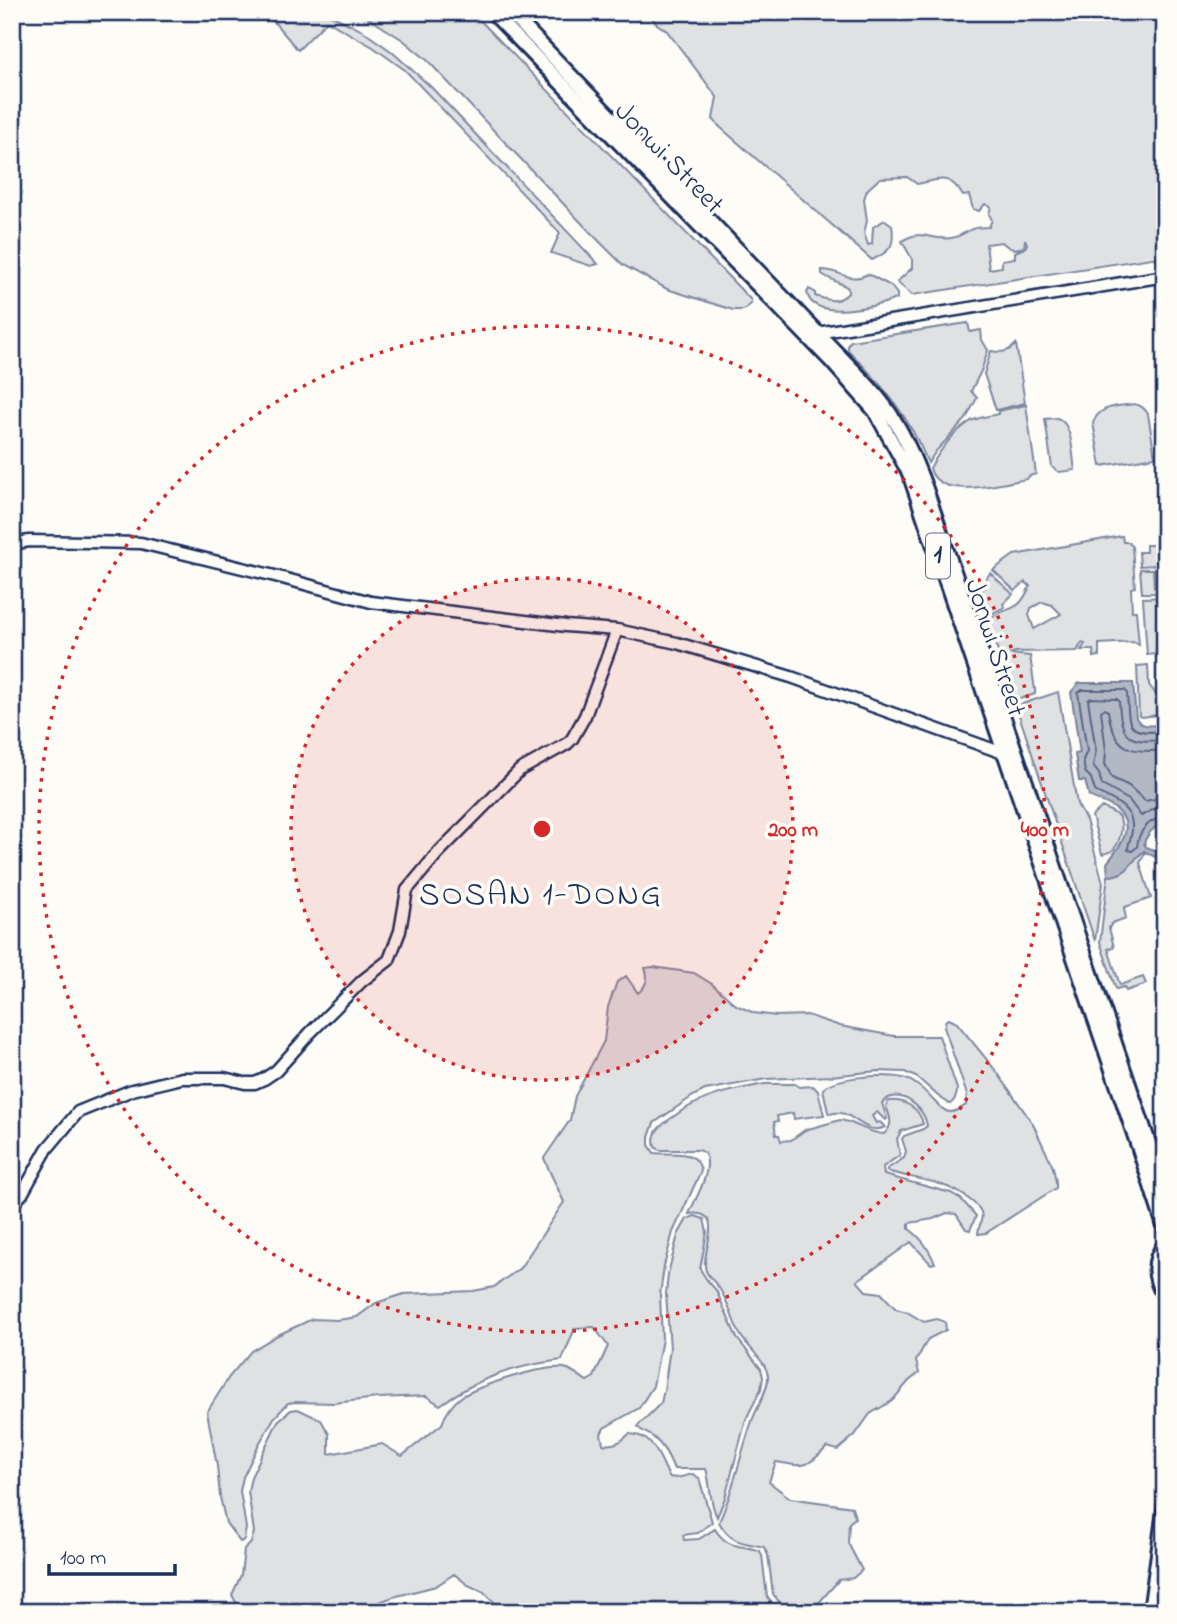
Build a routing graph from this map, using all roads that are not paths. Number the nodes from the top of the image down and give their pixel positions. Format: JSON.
{"nodes":[{"id":1,"x":492,"y":12,"type":"edge"},
{"id":2,"x":510,"y":12,"type":"edge"},
{"id":3,"x":1165,"y":276,"type":"edge"},
{"id":4,"x":817,"y":333,"type":"junction"},
{"id":5,"x":12,"y":544,"type":"edge"},
{"id":6,"x":617,"y":630,"type":"junction"},
{"id":7,"x":1003,"y":753,"type":"junction"},
{"id":8,"x":1165,"y":1190,"type":"edge"},
{"id":9,"x":12,"y":1205,"type":"edge"},
{"id":10,"x":1165,"y":1229,"type":"edge"},
{"id":11,"x":1165,"y":1244,"type":"edge"},
{"id":12,"x":1165,"y":1298,"type":"edge"},
{"id":13,"x":1165,"y":1503,"type":"edge"},
{"id":14,"x":1150,"y":1612,"type":"edge"}],
"edges":[{"from":1,"to":7,"type":"main road","name":"Jonwi Street","number":"1"},
{"from":2,"to":4,"type":"main road","name":"Jonwi Street","number":"1"},
{"from":3,"to":4,"type":"street"},
{"from":4,"to":8,"type":"main road","name":"Jonwi Street","number":"1"},
{"from":5,"to":6,"type":"street"},
{"from":6,"to":7,"type":"street"},
{"from":6,"to":9,"type":"street"},
{"from":7,"to":10,"type":"main road","name":"Jonwi Street","number":"1"},
{"from":11,"to":12,"type":"main road"},
{"from":13,"to":14,"type":"main road"}]}
